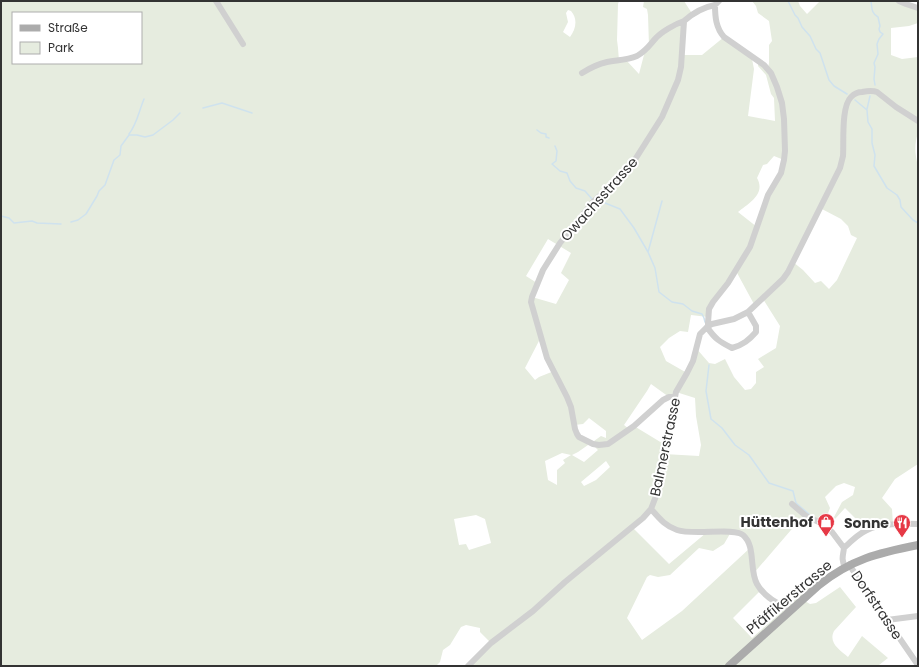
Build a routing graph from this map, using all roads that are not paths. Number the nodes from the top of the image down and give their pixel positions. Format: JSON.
{"nodes":[{"id":1,"x":216,"y":1,"type":"edge"},
{"id":2,"x":899,"y":1,"type":"edge"},
{"id":3,"x":717,"y":3,"type":"edge"},
{"id":4,"x":918,"y":8,"type":"edge"},
{"id":5,"x":684,"y":22,"type":"junction"},
{"id":6,"x":243,"y":44,"type":"dead end"},
{"id":7,"x":582,"y":73,"type":"dead end"},
{"id":8,"x":918,"y":121,"type":"edge"},
{"id":9,"x":748,"y":312,"type":"junction"},
{"id":10,"x":708,"y":327,"type":"junction"},
{"id":11,"x":675,"y":397,"type":"junction"},
{"id":12,"x":792,"y":504,"type":"dead end"},
{"id":13,"x":651,"y":509,"type":"junction"},
{"id":14,"x":918,"y":524,"type":"edge"},
{"id":15,"x":918,"y":545,"type":"edge"},
{"id":16,"x":844,"y":548,"type":"junction"},
{"id":17,"x":848,"y":566,"type":"junction"},
{"id":18,"x":791,"y":610,"type":"junction"},
{"id":19,"x":918,"y":616,"type":"edge"},
{"id":20,"x":887,"y":620,"type":"junction"},
{"id":21,"x":917,"y":662,"type":"edge"},
{"id":22,"x":468,"y":666,"type":"edge"},
{"id":23,"x":729,"y":666,"type":"edge"}],
"edges":[{"from":1,"to":6,"type":"street"},
{"from":2,"to":4,"type":"street"},
{"from":3,"to":5,"type":"street"},
{"from":3,"to":10,"type":"street"},
{"from":5,"to":7,"type":"street"},
{"from":5,"to":11,"type":"street","name":"Owachsstrasse"},
{"from":8,"to":9,"type":"street"},
{"from":9,"to":10,"type":"street"},
{"from":9,"to":10,"type":"street"},
{"from":10,"to":11,"type":"street","name":"Balmerstrasse"},
{"from":11,"to":13,"type":"street","name":"Balmerstrasse"},
{"from":12,"to":16,"type":"street"},
{"from":13,"to":18,"type":"street"},
{"from":13,"to":22,"type":"street","name":"Balmerstrasse"},
{"from":14,"to":16,"type":"street"},
{"from":15,"to":17,"type":"main road","name":"Pfäffikerstrasse"},
{"from":16,"to":17,"type":"street"},
{"from":17,"to":18,"type":"main road","name":"Pfäffikerstrasse"},
{"from":17,"to":20,"type":"street","name":"Dorfstrasse"},
{"from":18,"to":23,"type":"main road","name":"Pfäffikerstrasse"},
{"from":19,"to":20,"type":"street"},
{"from":20,"to":21,"type":"street","name":"Dorfstrasse"}]}
